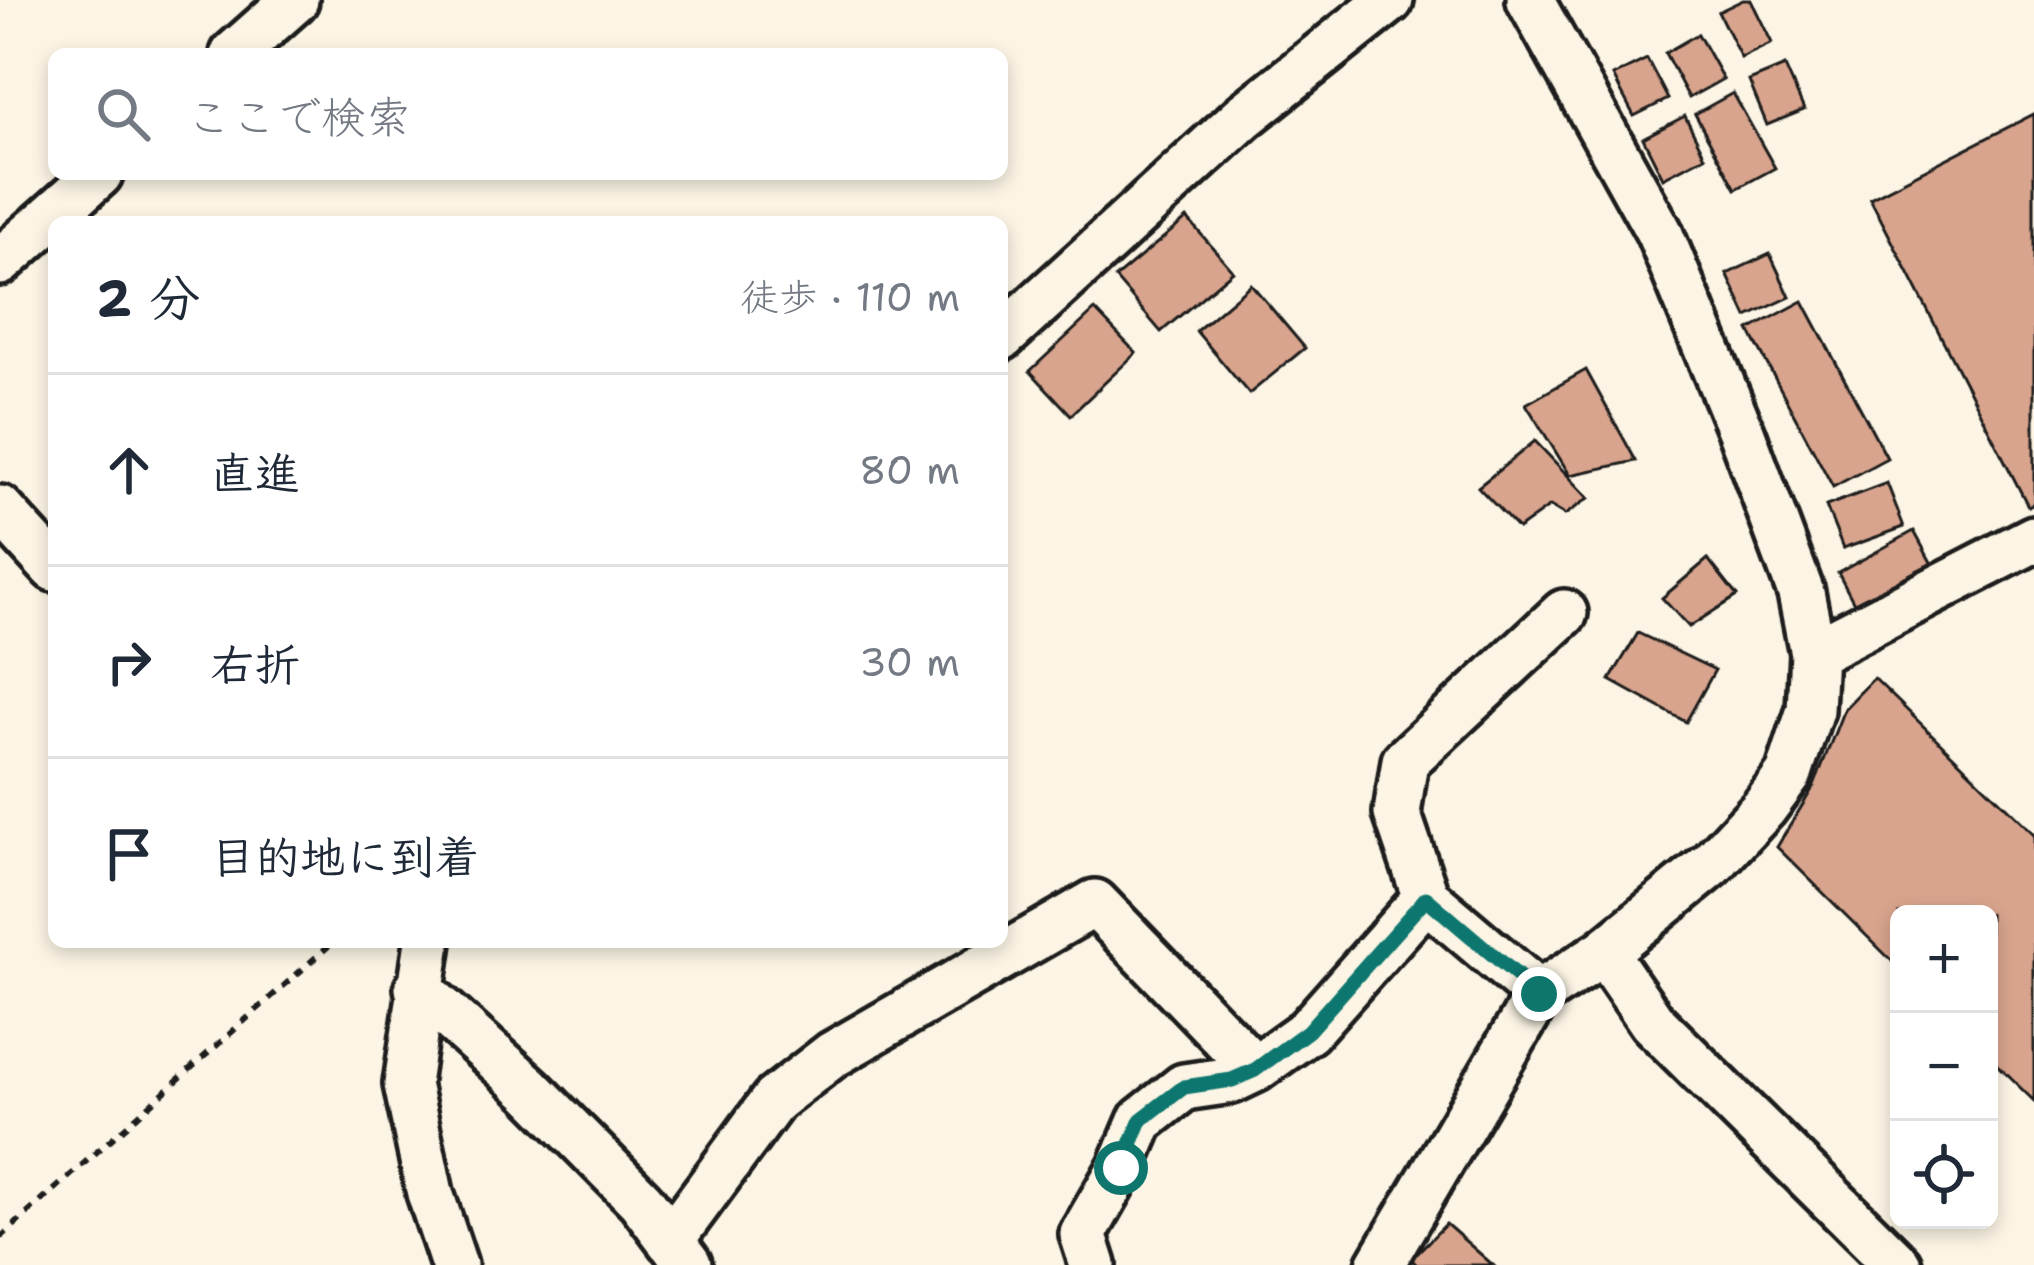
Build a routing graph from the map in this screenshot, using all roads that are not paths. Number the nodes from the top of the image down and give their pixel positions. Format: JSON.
{"nodes":[{"id":1,"x":295,"y":0,"type":"edge"},
{"id":2,"x":1390,"y":0,"type":"edge"},
{"id":3,"x":1531,"y":0,"type":"edge"},
{"id":4,"x":242,"y":48,"type":"edge"},
{"id":5,"x":92,"y":180,"type":"edge"},
{"id":6,"x":52,"y":216,"type":"edge"},
{"id":7,"x":48,"y":219,"type":"edge"},
{"id":8,"x":0,"y":262,"type":"edge"},
{"id":9,"x":1008,"y":332,"type":"edge"},
{"id":10,"x":0,"y":509,"type":"edge"},
{"id":11,"x":2034,"y":539,"type":"edge"},
{"id":12,"x":48,"y":561,"type":"edge"},
{"id":13,"x":1564,"y":613,"type":"dead end"},
{"id":14,"x":1814,"y":653,"type":"junction"},
{"id":15,"x":1426,"y":898,"type":"junction"},
{"id":16,"x":427,"y":948,"type":"edge"},
{"id":17,"x":1604,"y":952,"type":"junction"},
{"id":18,"x":418,"y":988,"type":"junction"},
{"id":19,"x":1539,"y":994,"type":"junction"},
{"id":20,"x":1255,"y":1070,"type":"junction"},
{"id":21,"x":679,"y":1253,"type":"edge"},
{"id":22,"x":454,"y":1265,"type":"edge"},
{"id":23,"x":1093,"y":1265,"type":"edge"},
{"id":24,"x":1380,"y":1265,"type":"edge"},
{"id":25,"x":1898,"y":1265,"type":"edge"}],
"edges":[{"from":1,"to":4,"type":"street"},
{"from":2,"to":9,"type":"street"},
{"from":3,"to":14,"type":"street"},
{"from":5,"to":6,"type":"street"},
{"from":7,"to":8,"type":"street"},
{"from":10,"to":12,"type":"street"},
{"from":11,"to":14,"type":"street"},
{"from":13,"to":15,"type":"street"},
{"from":14,"to":17,"type":"street"},
{"from":15,"to":19,"type":"street"},
{"from":15,"to":20,"type":"street"},
{"from":16,"to":18,"type":"street"},
{"from":17,"to":19,"type":"street"},
{"from":17,"to":25,"type":"street"},
{"from":18,"to":21,"type":"street"},
{"from":18,"to":22,"type":"street"},
{"from":19,"to":24,"type":"street"},
{"from":20,"to":21,"type":"street"},
{"from":20,"to":23,"type":"street"}]}
